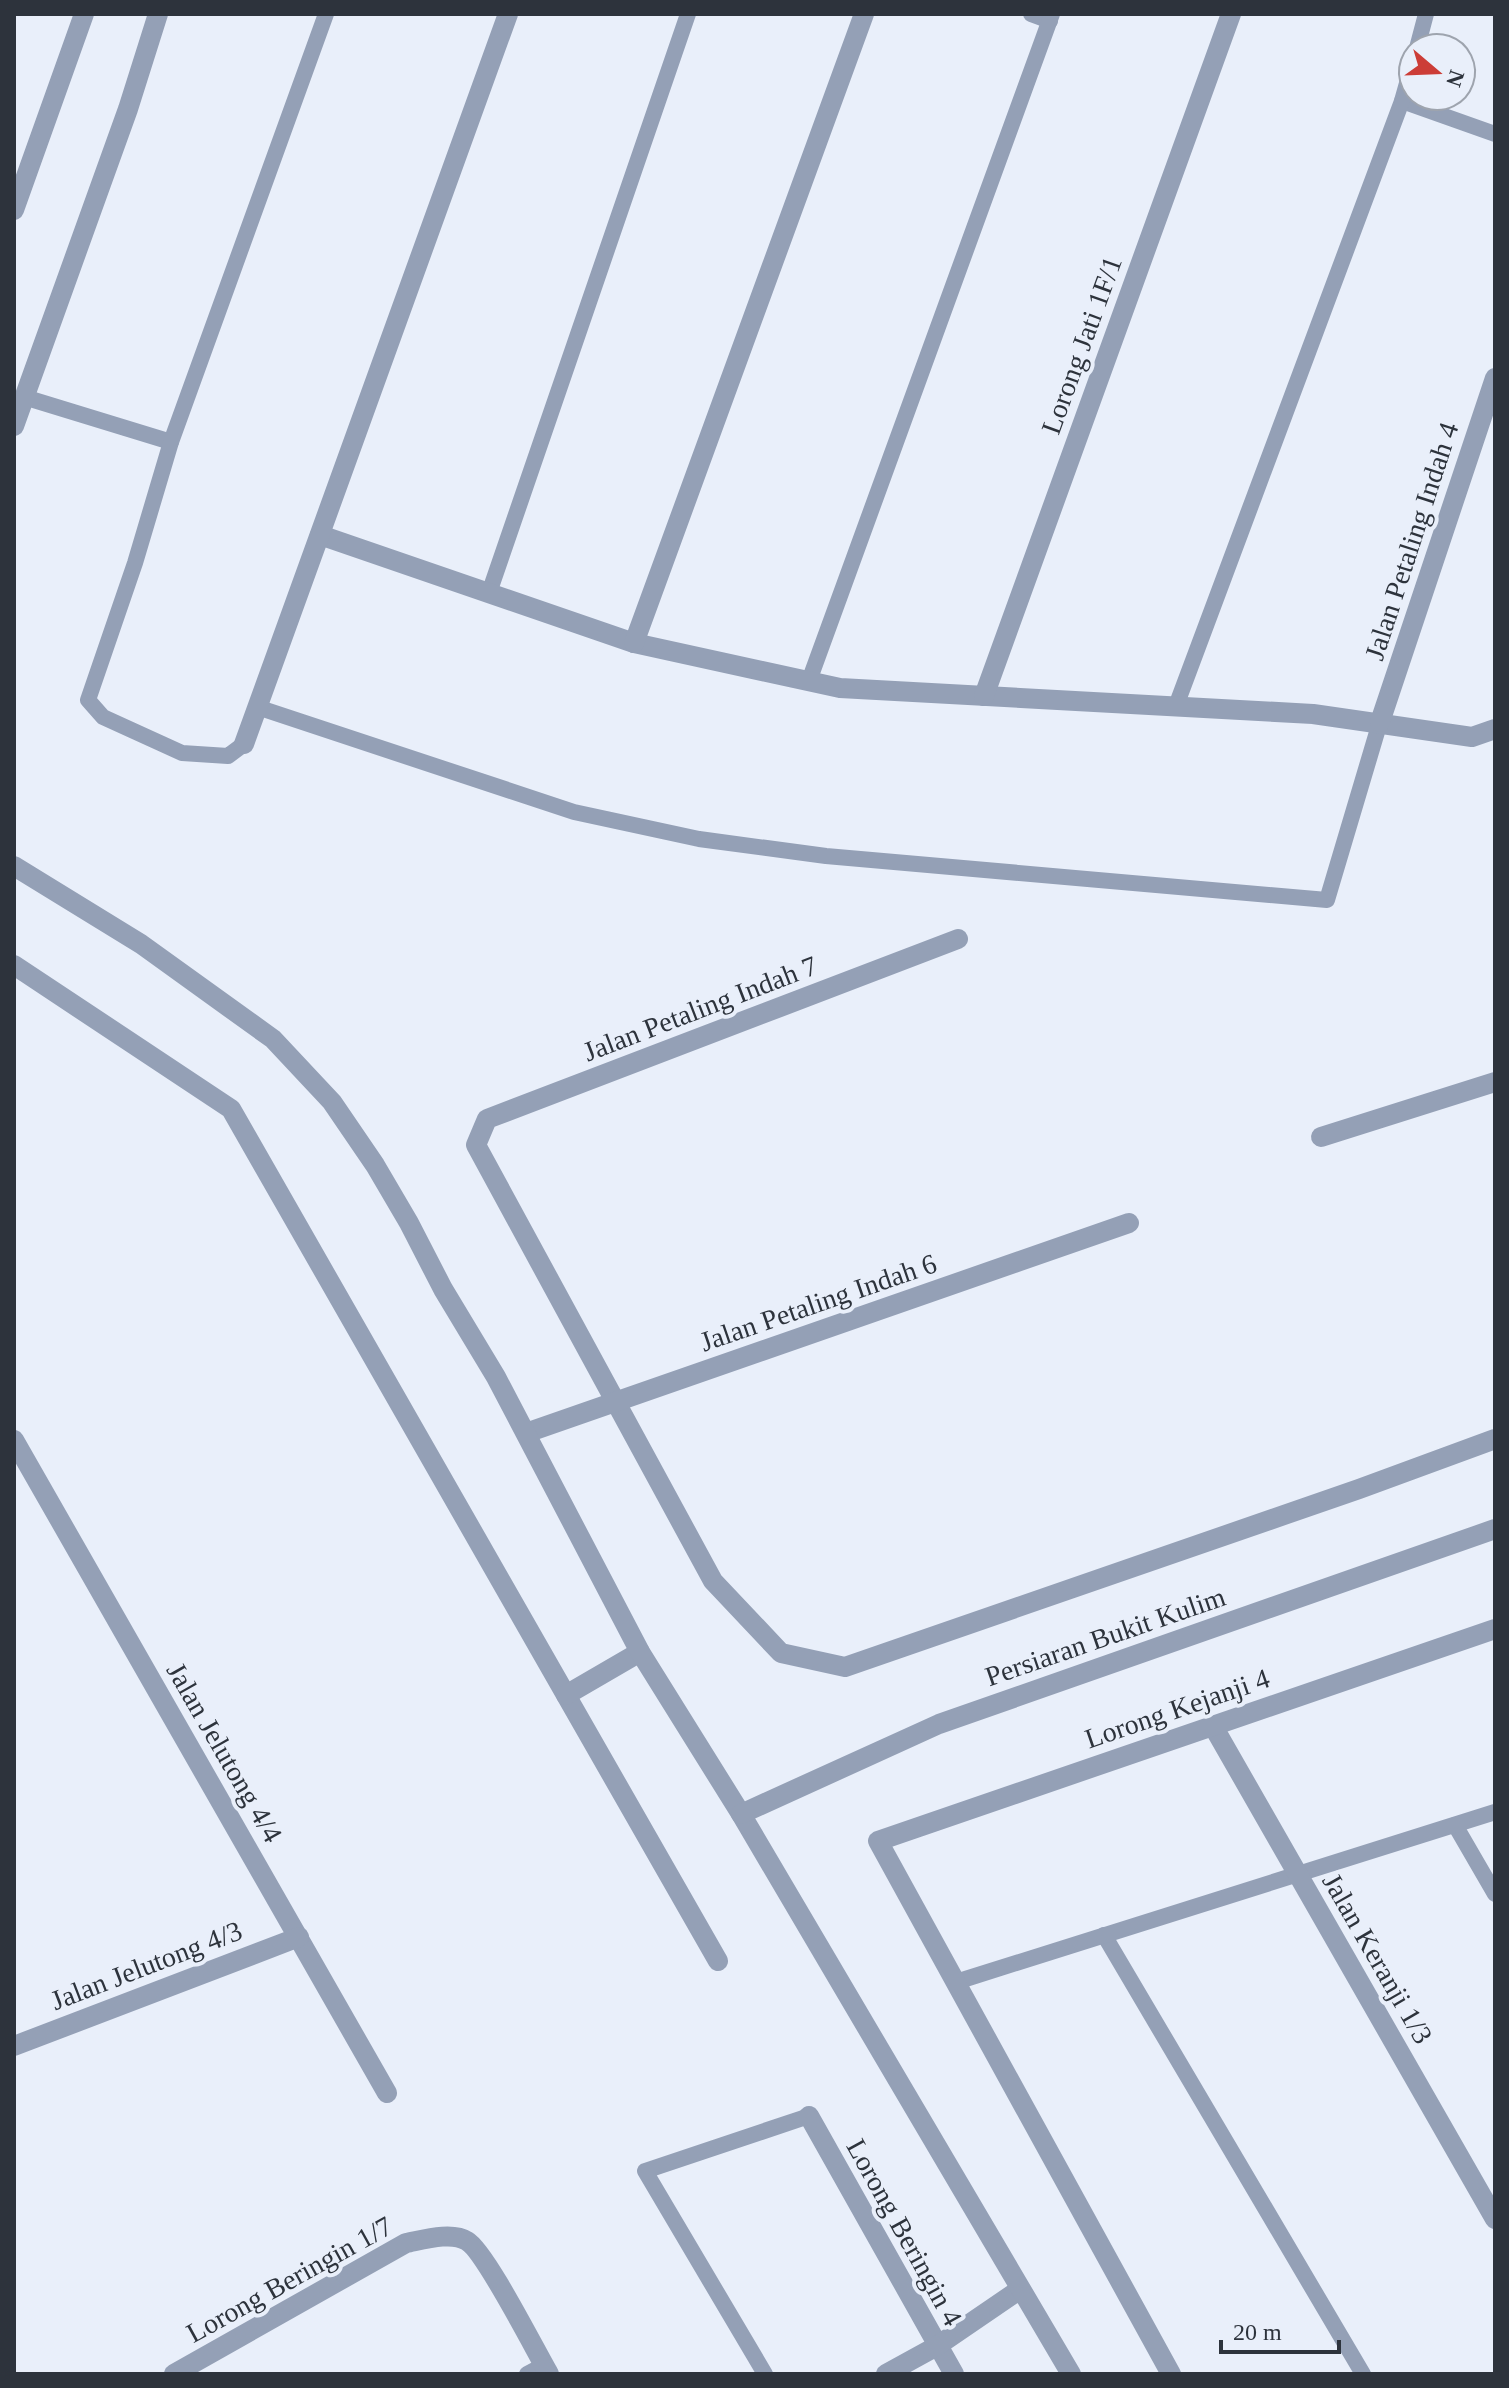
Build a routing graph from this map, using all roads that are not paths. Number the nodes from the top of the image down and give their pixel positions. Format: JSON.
{"nodes":[{"id":1,"x":84,"y":14,"type":"edge"},
{"id":2,"x":158,"y":14,"type":"edge"},
{"id":3,"x":326,"y":14,"type":"edge"},
{"id":4,"x":508,"y":14,"type":"edge"},
{"id":5,"x":688,"y":14,"type":"edge"},
{"id":6,"x":864,"y":14,"type":"edge"},
{"id":7,"x":1031,"y":14,"type":"edge"},
{"id":8,"x":1231,"y":14,"type":"edge"},
{"id":9,"x":1051,"y":18,"type":"edge"},
{"id":10,"x":1398,"y":112,"type":"edge"},
{"id":11,"x":1433,"y":112,"type":"edge"},
{"id":12,"x":1495,"y":134,"type":"edge"},
{"id":13,"x":14,"y":210,"type":"edge"},
{"id":14,"x":1495,"y":378,"type":"edge"},
{"id":15,"x":24,"y":397,"type":"junction"},
{"id":16,"x":14,"y":426,"type":"edge"},
{"id":17,"x":171,"y":442,"type":"junction"},
{"id":18,"x":320,"y":535,"type":"junction"},
{"id":19,"x":489,"y":593,"type":"junction"},
{"id":20,"x":634,"y":643,"type":"junction"},
{"id":21,"x":809,"y":681,"type":"junction"},
{"id":22,"x":984,"y":696,"type":"junction"},
{"id":23,"x":1176,"y":706,"type":"junction"},
{"id":24,"x":257,"y":707,"type":"junction"},
{"id":25,"x":1380,"y":722,"type":"junction"},
{"id":26,"x":1495,"y":729,"type":"edge"},
{"id":27,"x":244,"y":744,"type":"joint"},
{"id":28,"x":14,"y":866,"type":"edge"},
{"id":29,"x":958,"y":939,"type":"dead end"},
{"id":30,"x":14,"y":965,"type":"edge"},
{"id":31,"x":1495,"y":1082,"type":"edge"},
{"id":32,"x":1321,"y":1137,"type":"dead end"},
{"id":33,"x":1129,"y":1223,"type":"dead end"},
{"id":34,"x":616,"y":1402,"type":"junction"},
{"id":35,"x":526,"y":1433,"type":"junction"},
{"id":36,"x":1495,"y":1439,"type":"edge"},
{"id":37,"x":14,"y":1440,"type":"edge"},
{"id":38,"x":1495,"y":1529,"type":"edge"},
{"id":39,"x":1495,"y":1629,"type":"edge"},
{"id":40,"x":640,"y":1652,"type":"junction"},
{"id":41,"x":566,"y":1695,"type":"junction"},
{"id":42,"x":1213,"y":1726,"type":"junction"},
{"id":43,"x":1495,"y":1812,"type":"edge"},
{"id":44,"x":741,"y":1814,"type":"junction"},
{"id":45,"x":1455,"y":1825,"type":"junction"},
{"id":46,"x":1298,"y":1875,"type":"junction"},
{"id":47,"x":1495,"y":1894,"type":"edge"},
{"id":48,"x":1104,"y":1935,"type":"junction"},
{"id":49,"x":299,"y":1937,"type":"junction"},
{"id":50,"x":718,"y":1961,"type":"dead end"},
{"id":51,"x":956,"y":1982,"type":"junction"},
{"id":52,"x":14,"y":2046,"type":"edge"},
{"id":53,"x":387,"y":2093,"type":"dead end"},
{"id":54,"x":809,"y":2116,"type":"joint"},
{"id":55,"x":1495,"y":2219,"type":"edge"},
{"id":56,"x":1019,"y":2290,"type":"junction"},
{"id":57,"x":937,"y":2346,"type":"junction"},
{"id":58,"x":540,"y":2371,"type":"edge"},
{"id":59,"x":174,"y":2374,"type":"edge"},
{"id":60,"x":765,"y":2374,"type":"edge"},
{"id":61,"x":886,"y":2374,"type":"edge"},
{"id":62,"x":954,"y":2374,"type":"edge"},
{"id":63,"x":1071,"y":2374,"type":"edge"},
{"id":64,"x":1171,"y":2374,"type":"edge"},
{"id":65,"x":1363,"y":2374,"type":"edge"}],
"edges":[{"from":1,"to":13,"type":"street"},
{"from":2,"to":15,"type":"street"},
{"from":3,"to":17,"type":"lane"},
{"from":4,"to":18,"type":"street"},
{"from":5,"to":19,"type":"lane"},
{"from":6,"to":20,"type":"street"},
{"from":7,"to":9,"type":"lane"},
{"from":8,"to":22,"type":"street","name":"Lorong Jati 1F/1"},
{"from":9,"to":21,"type":"lane"},
{"from":10,"to":23,"type":"lane"},
{"from":11,"to":12,"type":"lane"},
{"from":14,"to":25,"type":"street","name":"Jalan Petaling Indah 4"},
{"from":15,"to":16,"type":"street"},
{"from":15,"to":17,"type":"lane"},
{"from":17,"to":27,"type":"lane"},
{"from":18,"to":19,"type":"street"},
{"from":18,"to":24,"type":"street"},
{"from":19,"to":20,"type":"street"},
{"from":20,"to":21,"type":"street"},
{"from":21,"to":22,"type":"street"},
{"from":22,"to":23,"type":"street"},
{"from":23,"to":25,"type":"street"},
{"from":24,"to":25,"type":"lane"},
{"from":24,"to":27,"type":"street"},
{"from":25,"to":26,"type":"street"},
{"from":28,"to":35,"type":"street"},
{"from":29,"to":34,"type":"street","name":"Jalan Petaling Indah 7"},
{"from":30,"to":41,"type":"street"},
{"from":31,"to":32,"type":"street"},
{"from":33,"to":34,"type":"street","name":"Jalan Petaling Indah 6"},
{"from":34,"to":35,"type":"street","name":"Jalan Petaling Indah 6"},
{"from":34,"to":36,"type":"street"},
{"from":35,"to":40,"type":"street"},
{"from":37,"to":49,"type":"street","name":"Jalan Jelutong 4/4"},
{"from":38,"to":44,"type":"street","name":"Persiaran Bukit Kulim"},
{"from":39,"to":42,"type":"street","name":"Lorong Kejanji 4"},
{"from":40,"to":41,"type":"street"},
{"from":40,"to":44,"type":"street"},
{"from":41,"to":50,"type":"street"},
{"from":42,"to":46,"type":"street","name":"Jalan Keranji 1/3"},
{"from":42,"to":51,"type":"street","name":"Lorong Kejanji 4"},
{"from":43,"to":45,"type":"lane"},
{"from":44,"to":56,"type":"street"},
{"from":45,"to":46,"type":"lane"},
{"from":45,"to":47,"type":"lane"},
{"from":46,"to":48,"type":"lane"},
{"from":46,"to":55,"type":"street","name":"Jalan Keranji 1/3"},
{"from":48,"to":51,"type":"lane"},
{"from":48,"to":65,"type":"lane"},
{"from":49,"to":52,"type":"street","name":"Jalan Jelutong 4/3"},
{"from":49,"to":53,"type":"street","name":"Jalan Jelutong 4/4"},
{"from":51,"to":64,"type":"street"},
{"from":54,"to":57,"type":"street","name":"Lorong Beringin 4"},
{"from":54,"to":60,"type":"lane"},
{"from":56,"to":57,"type":"street"},
{"from":56,"to":63,"type":"street"},
{"from":57,"to":61,"type":"street"},
{"from":57,"to":62,"type":"street","name":"Lorong Beringin 4"},
{"from":58,"to":59,"type":"street","name":"Lorong Beringin 1/7"}]}
